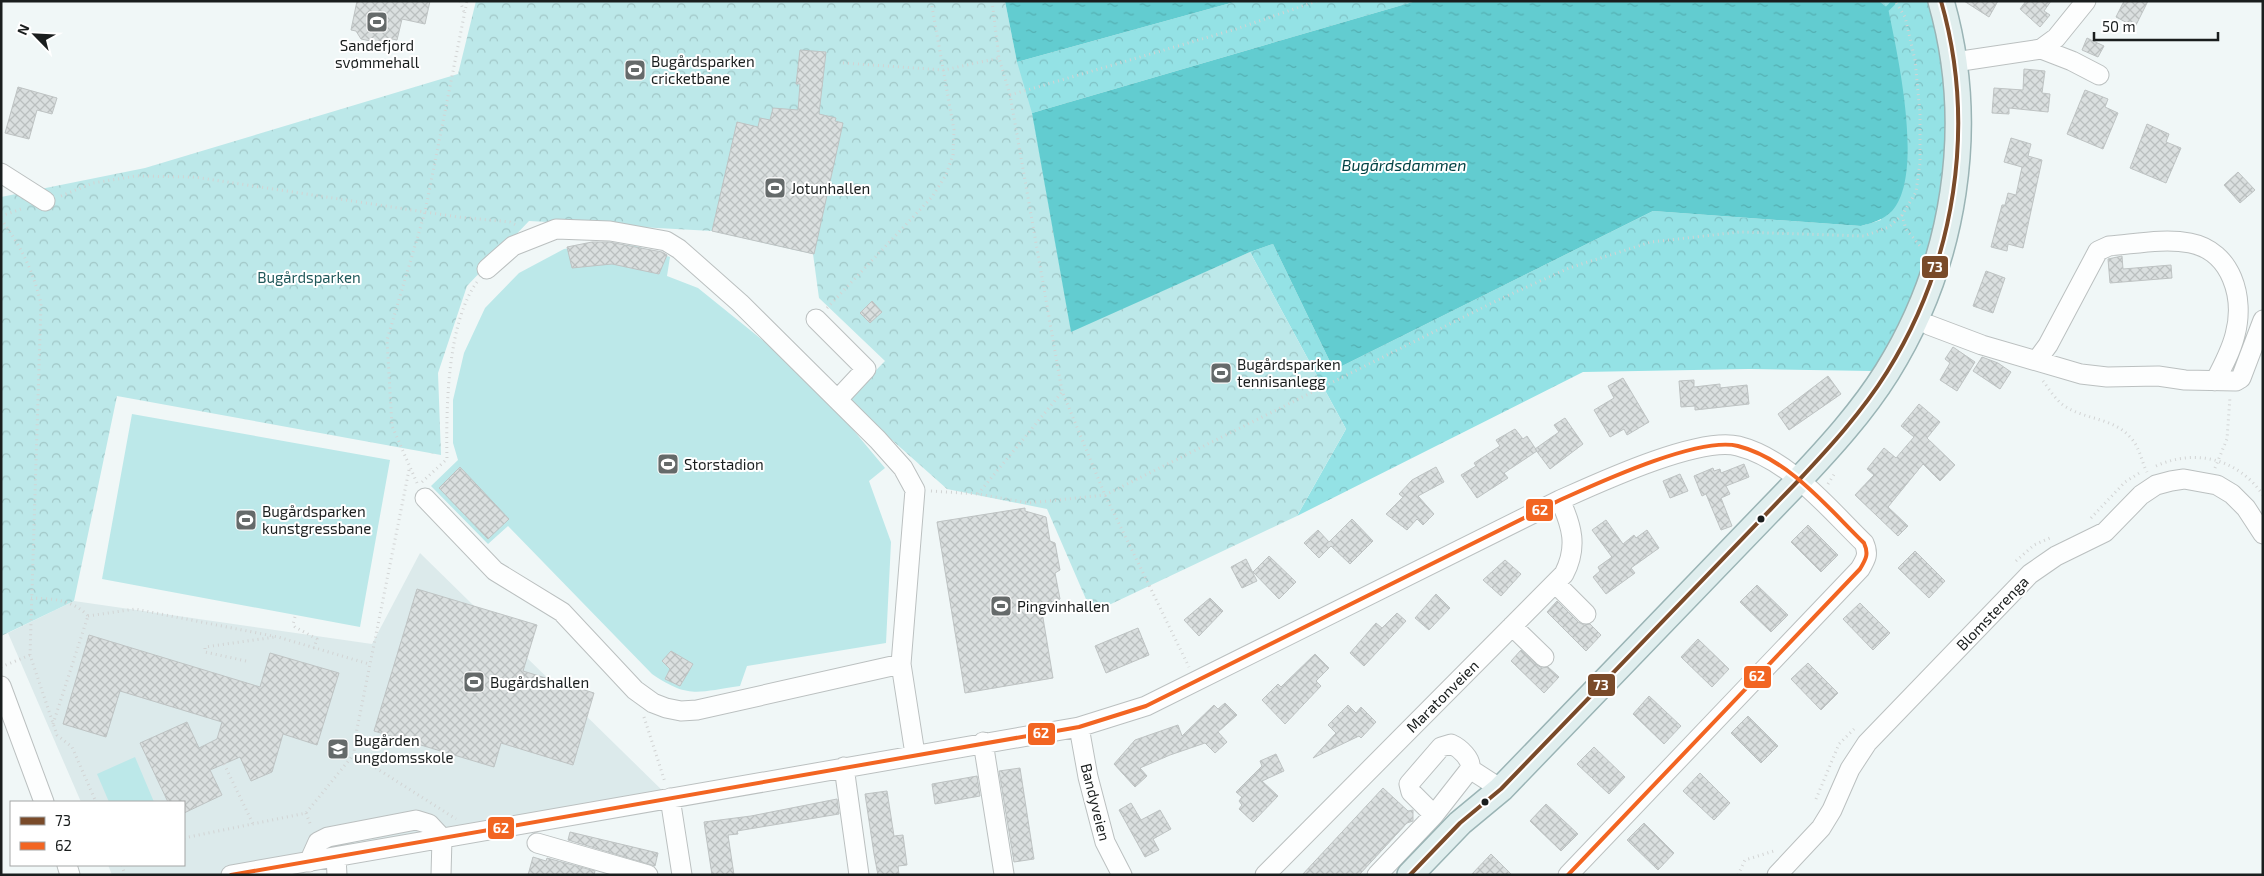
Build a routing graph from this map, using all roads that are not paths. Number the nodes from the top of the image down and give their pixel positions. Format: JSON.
{"nodes":[{"id":1,"x":1941,"y":1,"type":"edge"},
{"id":2,"x":2086,"y":1,"type":"edge"},
{"id":3,"x":2041,"y":49,"type":"junction"},
{"id":4,"x":1955,"y":62,"type":"junction"},
{"id":5,"x":2099,"y":75,"type":"dead end"},
{"id":6,"x":1,"y":173,"type":"edge"},
{"id":7,"x":45,"y":202,"type":"road end"},
{"id":8,"x":487,"y":269,"type":"road end"},
{"id":9,"x":816,"y":319,"type":"road end"},
{"id":10,"x":2263,"y":320,"type":"edge"},
{"id":11,"x":1929,"y":325,"type":"dead end"},
{"id":12,"x":2036,"y":360,"type":"junction"},
{"id":13,"x":2215,"y":381,"type":"junction"},
{"id":14,"x":838,"y":399,"type":"junction"},
{"id":15,"x":1798,"y":481,"type":"junction"},
{"id":16,"x":425,"y":498,"type":"dead end"},
{"id":17,"x":1560,"y":500,"type":"junction"},
{"id":18,"x":2263,"y":534,"type":"edge"},
{"id":19,"x":1555,"y":583,"type":"junction"},
{"id":20,"x":1586,"y":614,"type":"dead end"},
{"id":21,"x":1512,"y":626,"type":"junction"},
{"id":22,"x":1544,"y":658,"type":"dead end"},
{"id":23,"x":901,"y":664,"type":"junction"},
{"id":24,"x":1,"y":686,"type":"edge"},
{"id":25,"x":1079,"y":727,"type":"junction"},
{"id":26,"x":983,"y":742,"type":"junction"},
{"id":27,"x":915,"y":754,"type":"junction"},
{"id":28,"x":844,"y":767,"type":"junction"},
{"id":29,"x":1470,"y":769,"type":"junction"},
{"id":30,"x":1501,"y":789,"type":"junction"},
{"id":31,"x":670,"y":798,"type":"junction"},
{"id":32,"x":44,"y":801,"type":"edge"},
{"id":33,"x":1434,"y":815,"type":"junction"},
{"id":34,"x":442,"y":838,"type":"junction"},
{"id":35,"x":536,"y":843,"type":"dead end"},
{"id":36,"x":309,"y":862,"type":"junction"},
{"id":37,"x":337,"y":866,"type":"edge"},
{"id":38,"x":1004,"y":874,"type":"edge"},
{"id":39,"x":231,"y":875,"type":"edge"},
{"id":40,"x":441,"y":875,"type":"edge"},
{"id":41,"x":648,"y":875,"type":"edge"},
{"id":42,"x":682,"y":875,"type":"edge"},
{"id":43,"x":859,"y":875,"type":"edge"},
{"id":44,"x":1122,"y":875,"type":"edge"},
{"id":45,"x":1265,"y":875,"type":"edge"},
{"id":46,"x":1377,"y":875,"type":"edge"},
{"id":47,"x":1410,"y":875,"type":"edge"},
{"id":48,"x":1428,"y":875,"type":"edge"},
{"id":49,"x":1568,"y":875,"type":"edge"},
{"id":50,"x":1777,"y":875,"type":"edge"}],
"edges":[{"from":1,"to":4,"type":"main road"},
{"from":2,"to":3,"type":"street"},
{"from":3,"to":4,"type":"street"},
{"from":3,"to":5,"type":"street"},
{"from":4,"to":15,"type":"main road"},
{"from":6,"to":7,"type":"street"},
{"from":8,"to":14,"type":"street"},
{"from":9,"to":14,"type":"street"},
{"from":10,"to":13,"type":"street"},
{"from":11,"to":12,"type":"street"},
{"from":12,"to":13,"type":"street"},
{"from":12,"to":13,"type":"street"},
{"from":14,"to":23,"type":"street"},
{"from":15,"to":17,"type":"street"},
{"from":15,"to":30,"type":"main road"},
{"from":15,"to":49,"type":"street"},
{"from":16,"to":23,"type":"street"},
{"from":17,"to":19,"type":"street","name":"Maratonveien"},
{"from":17,"to":25,"type":"street"},
{"from":18,"to":50,"type":"street","name":"Blomsterenga"},
{"from":19,"to":20,"type":"street"},
{"from":19,"to":21,"type":"street","name":"Maratonveien"},
{"from":21,"to":22,"type":"street"},
{"from":21,"to":45,"type":"street","name":"Maratonveien"},
{"from":23,"to":27,"type":"street"},
{"from":24,"to":32,"type":"street"},
{"from":25,"to":26,"type":"street"},
{"from":25,"to":44,"type":"street","name":"Bandyveien"},
{"from":26,"to":27,"type":"street"},
{"from":26,"to":38,"type":"street"},
{"from":27,"to":28,"type":"street"},
{"from":28,"to":31,"type":"street"},
{"from":28,"to":43,"type":"street"},
{"from":29,"to":30,"type":"street"},
{"from":29,"to":33,"type":"street"},
{"from":29,"to":33,"type":"street"},
{"from":30,"to":47,"type":"main road"},
{"from":30,"to":48,"type":"main road"},
{"from":31,"to":34,"type":"street"},
{"from":31,"to":42,"type":"street"},
{"from":33,"to":46,"type":"street"},
{"from":34,"to":36,"type":"street"},
{"from":34,"to":37,"type":"street"},
{"from":34,"to":40,"type":"street"},
{"from":35,"to":41,"type":"street"},
{"from":36,"to":37,"type":"street"},
{"from":36,"to":39,"type":"street"}]}
